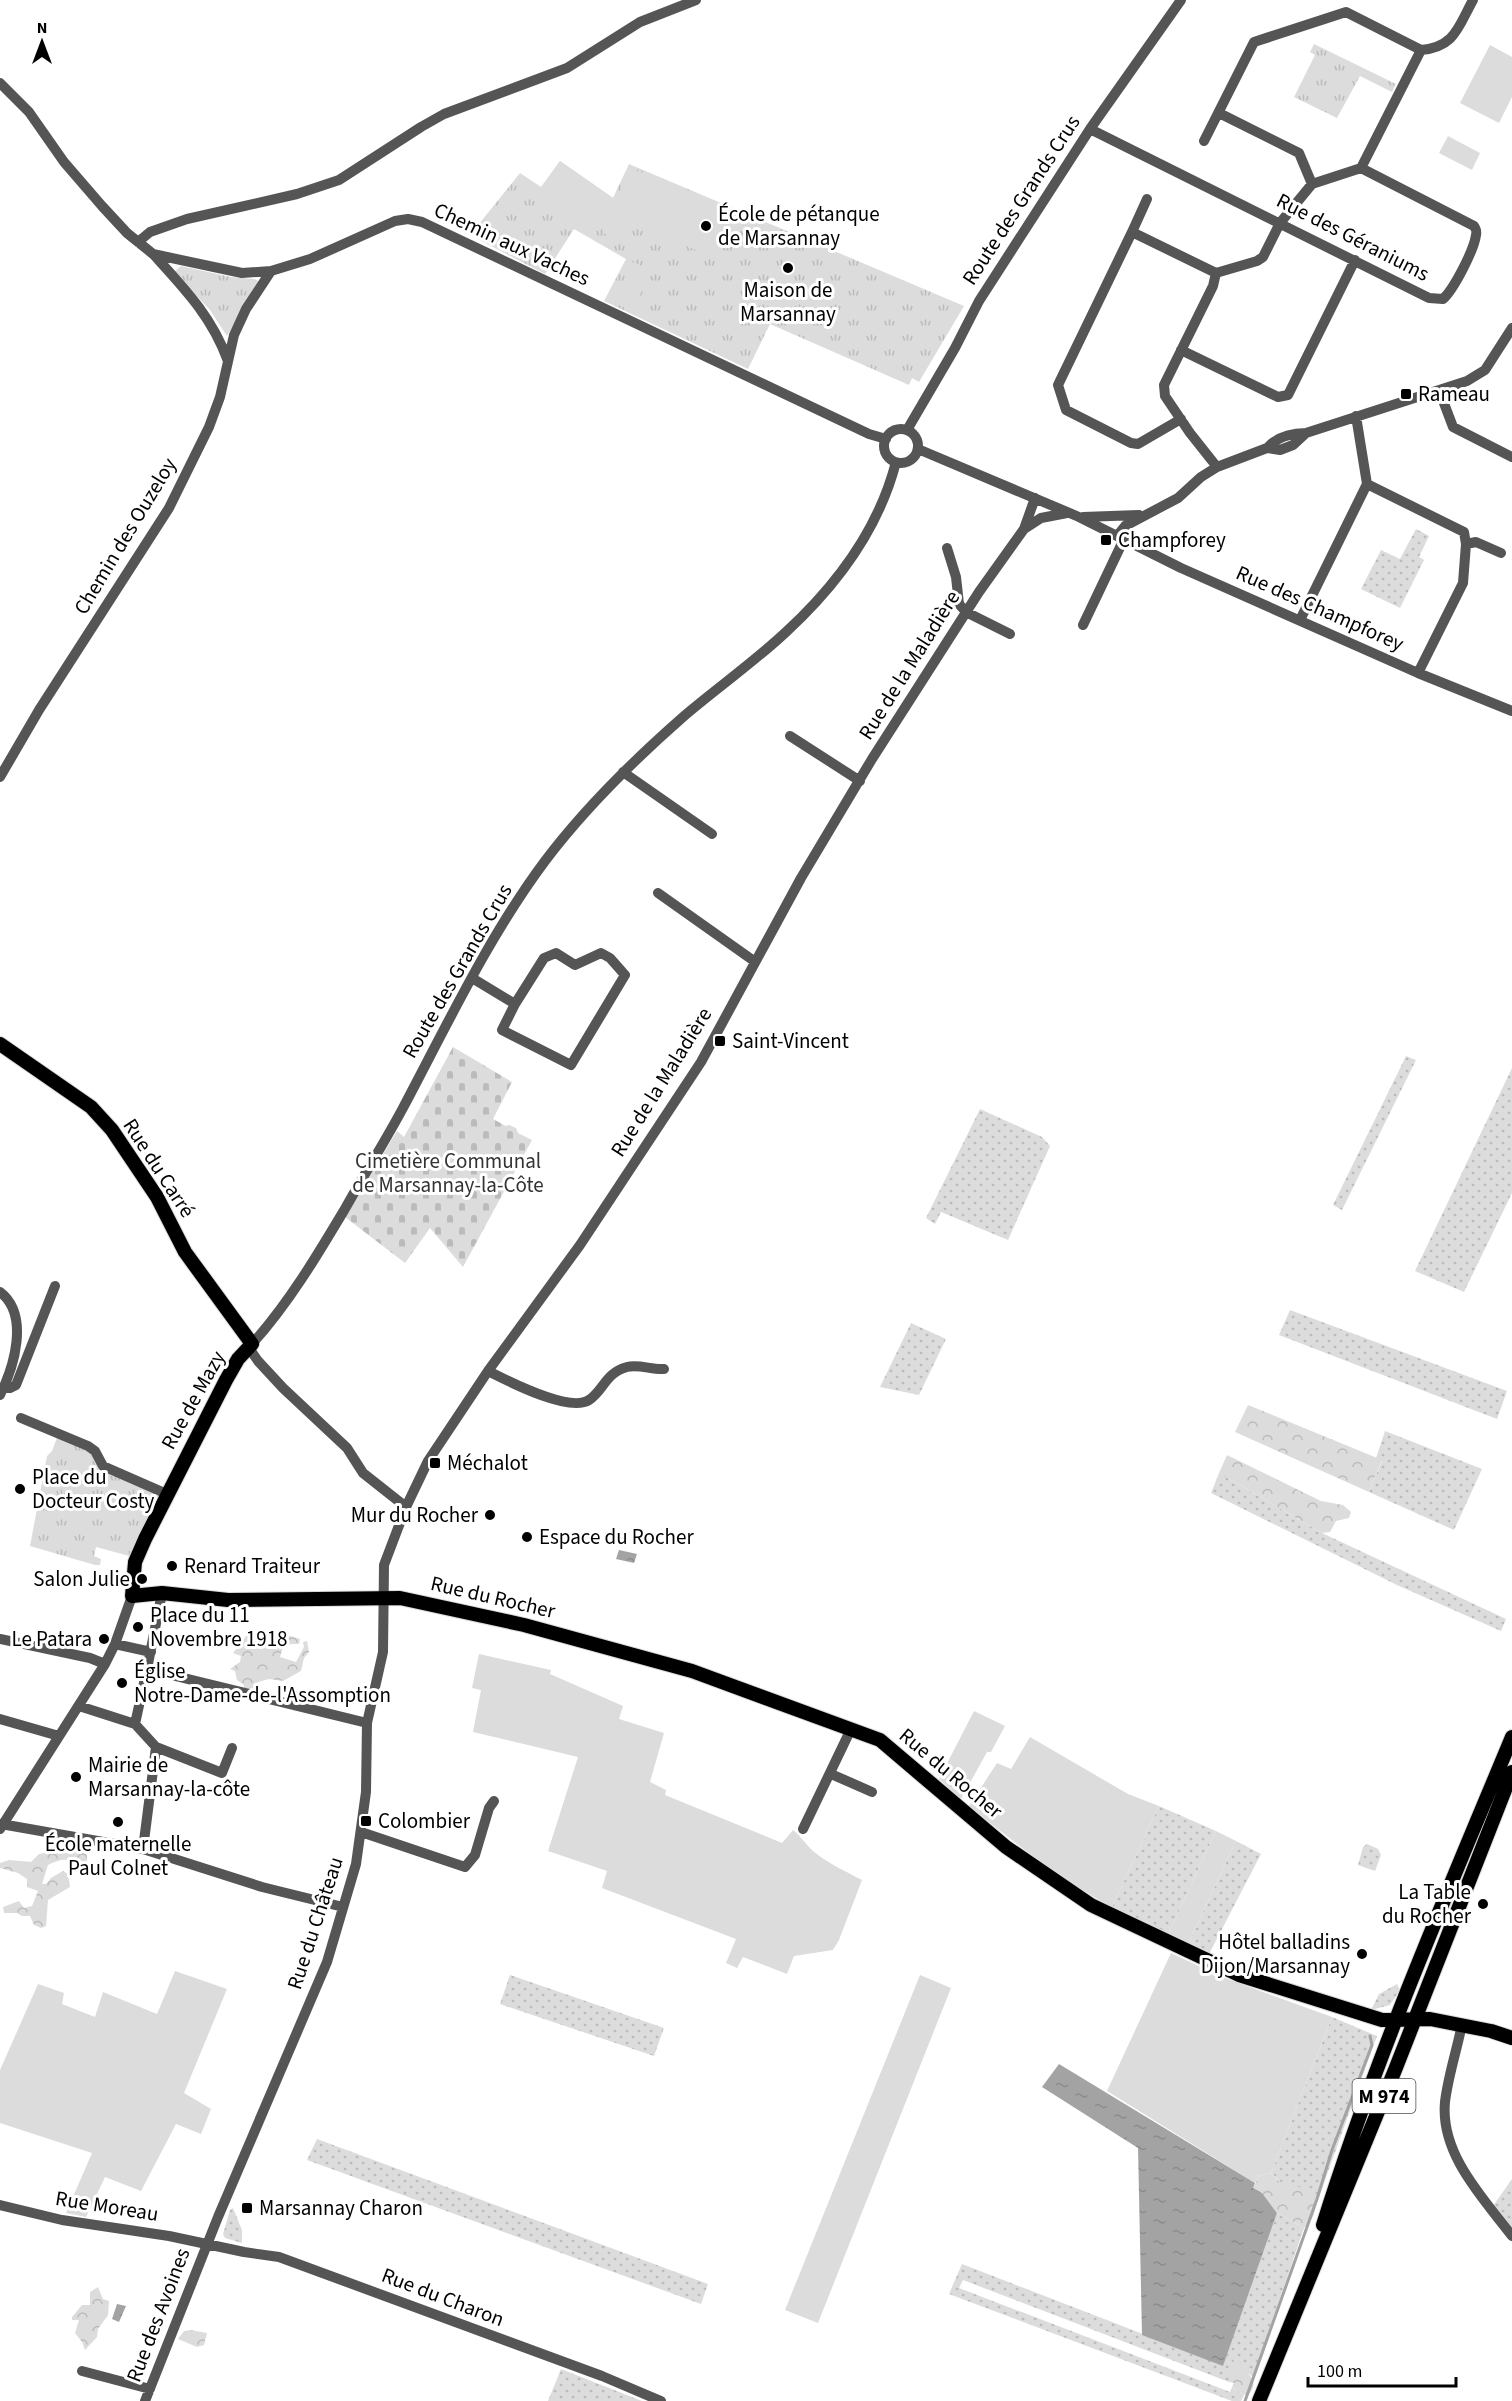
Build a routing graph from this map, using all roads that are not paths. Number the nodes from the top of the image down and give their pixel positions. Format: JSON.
{"nodes":[{"id":1,"x":696,"y":0,"type":"edge"},
{"id":2,"x":1181,"y":0,"type":"edge"},
{"id":3,"x":1473,"y":0,"type":"edge"},
{"id":4,"x":1421,"y":50,"type":"junction"},
{"id":5,"x":0,"y":83,"type":"edge"},
{"id":6,"x":1218,"y":113,"type":"junction"},
{"id":7,"x":1090,"y":129,"type":"junction"},
{"id":8,"x":1204,"y":141,"type":"dead end"},
{"id":9,"x":1361,"y":168,"type":"junction"},
{"id":10,"x":1312,"y":184,"type":"junction"},
{"id":11,"x":1147,"y":199,"type":"dead end"},
{"id":12,"x":1280,"y":223,"type":"junction"},
{"id":13,"x":1132,"y":232,"type":"junction"},
{"id":14,"x":138,"y":242,"type":"junction"},
{"id":15,"x":153,"y":254,"type":"junction"},
{"id":16,"x":1355,"y":260,"type":"junction"},
{"id":17,"x":271,"y":271,"type":"junction"},
{"id":18,"x":1216,"y":273,"type":"junction"},
{"id":19,"x":1512,"y":328,"type":"edge"},
{"id":20,"x":1181,"y":350,"type":"junction"},
{"id":21,"x":228,"y":362,"type":"junction"},
{"id":22,"x":1439,"y":390,"type":"junction"},
{"id":23,"x":1356,"y":416,"type":"junction"},
{"id":24,"x":1181,"y":419,"type":"junction"},
{"id":25,"x":907,"y":430,"type":"junction"},
{"id":26,"x":886,"y":439,"type":"junction"},
{"id":27,"x":918,"y":449,"type":"junction"},
{"id":28,"x":1512,"y":457,"type":"edge"},
{"id":29,"x":896,"y":462,"type":"junction"},
{"id":30,"x":1217,"y":466,"type":"junction"},
{"id":31,"x":1367,"y":484,"type":"junction"},
{"id":32,"x":1039,"y":500,"type":"junction"},
{"id":33,"x":1067,"y":513,"type":"junction"},
{"id":34,"x":1147,"y":514,"type":"junction"},
{"id":35,"x":1079,"y":517,"type":"junction"},
{"id":36,"x":1108,"y":517,"type":"junction"},
{"id":37,"x":1041,"y":518,"type":"junction"},
{"id":38,"x":1024,"y":529,"type":"junction"},
{"id":39,"x":1116,"y":536,"type":"junction"},
{"id":40,"x":1466,"y":544,"type":"junction"},
{"id":41,"x":947,"y":548,"type":"dead end"},
{"id":42,"x":1501,"y":553,"type":"dead end"},
{"id":43,"x":966,"y":612,"type":"junction"},
{"id":44,"x":1300,"y":620,"type":"junction"},
{"id":45,"x":1083,"y":625,"type":"dead end"},
{"id":46,"x":1010,"y":634,"type":"dead end"},
{"id":47,"x":1418,"y":673,"type":"junction"},
{"id":48,"x":1510,"y":707,"type":"edge"},
{"id":49,"x":790,"y":736,"type":"dead end"},
{"id":50,"x":623,"y":772,"type":"junction"},
{"id":51,"x":0,"y":777,"type":"edge"},
{"id":52,"x":860,"y":781,"type":"junction"},
{"id":53,"x":712,"y":834,"type":"dead end"},
{"id":54,"x":658,"y":893,"type":"dead end"},
{"id":55,"x":754,"y":961,"type":"junction"},
{"id":56,"x":472,"y":978,"type":"junction"},
{"id":57,"x":515,"y":1004,"type":"junction"},
{"id":58,"x":0,"y":1044,"type":"edge"},
{"id":59,"x":55,"y":1287,"type":"dead end"},
{"id":60,"x":0,"y":1292,"type":"edge"},
{"id":61,"x":251,"y":1346,"type":"junction"},
{"id":62,"x":664,"y":1369,"type":"dead end"},
{"id":63,"x":488,"y":1371,"type":"junction"},
{"id":64,"x":2,"y":1391,"type":"edge"},
{"id":65,"x":21,"y":1418,"type":"dead end"},
{"id":66,"x":167,"y":1494,"type":"junction"},
{"id":67,"x":405,"y":1507,"type":"junction"},
{"id":68,"x":162,"y":1593,"type":"junction"},
{"id":69,"x":132,"y":1596,"type":"junction"},
{"id":70,"x":384,"y":1597,"type":"junction"},
{"id":71,"x":0,"y":1639,"type":"edge"},
{"id":72,"x":115,"y":1644,"type":"junction"},
{"id":73,"x":151,"y":1652,"type":"junction"},
{"id":74,"x":105,"y":1664,"type":"junction"},
{"id":75,"x":147,"y":1669,"type":"junction"},
{"id":76,"x":79,"y":1706,"type":"junction"},
{"id":77,"x":0,"y":1719,"type":"edge"},
{"id":78,"x":367,"y":1723,"type":"junction"},
{"id":79,"x":135,"y":1724,"type":"junction"},
{"id":80,"x":851,"y":1729,"type":"junction"},
{"id":81,"x":59,"y":1736,"type":"junction"},
{"id":82,"x":1512,"y":1737,"type":"edge"},
{"id":83,"x":156,"y":1748,"type":"junction"},
{"id":84,"x":232,"y":1748,"type":"dead end"},
{"id":85,"x":1512,"y":1772,"type":"edge"},
{"id":86,"x":831,"y":1774,"type":"junction"},
{"id":87,"x":872,"y":1792,"type":"dead end"},
{"id":88,"x":494,"y":1801,"type":"dead end"},
{"id":89,"x":1,"y":1826,"type":"edge"},
{"id":90,"x":803,"y":1829,"type":"dead end"},
{"id":91,"x":361,"y":1832,"type":"junction"},
{"id":92,"x":143,"y":1849,"type":"junction"},
{"id":93,"x":343,"y":1908,"type":"junction"},
{"id":94,"x":1414,"y":2019,"type":"junction"},
{"id":95,"x":1396,"y":2020,"type":"junction"},
{"id":96,"x":1462,"y":2024,"type":"junction"},
{"id":97,"x":1512,"y":2038,"type":"edge"},
{"id":98,"x":0,"y":2205,"type":"edge"},
{"id":99,"x":1512,"y":2236,"type":"edge"},
{"id":100,"x":207,"y":2243,"type":"junction"},
{"id":101,"x":1294,"y":2315,"type":"junction"},
{"id":102,"x":82,"y":2371,"type":"dead end"},
{"id":103,"x":150,"y":2389,"type":"junction"},
{"id":104,"x":145,"y":2401,"type":"edge"},
{"id":105,"x":662,"y":2401,"type":"edge"},
{"id":106,"x":1259,"y":2401,"type":"edge"}],
"edges":[{"from":1,"to":14,"type":"street"},
{"from":2,"to":7,"type":"street","name":"Route des Grands Crus"},
{"from":3,"to":4,"type":"street"},
{"from":4,"to":6,"type":"street"},
{"from":4,"to":9,"type":"street"},
{"from":5,"to":14,"type":"street","name":"Chemin aux Vaches"},
{"from":6,"to":8,"type":"street"},
{"from":6,"to":10,"type":"street"},
{"from":7,"to":12,"type":"street","name":"Rue des Géraniums"},
{"from":7,"to":25,"type":"street","name":"Route des Grands Crus"},
{"from":9,"to":10,"type":"street"},
{"from":9,"to":16,"type":"street","name":"Rue des Géraniums"},
{"from":10,"to":12,"type":"street"},
{"from":11,"to":13,"type":"street"},
{"from":12,"to":16,"type":"street","name":"Rue des Géraniums"},
{"from":12,"to":18,"type":"street"},
{"from":13,"to":18,"type":"street"},
{"from":13,"to":24,"type":"street"},
{"from":14,"to":15,"type":"street","name":"Chemin aux Vaches"},
{"from":15,"to":17,"type":"street","name":"Chemin aux Vaches"},
{"from":15,"to":21,"type":"street"},
{"from":16,"to":20,"type":"street"},
{"from":17,"to":21,"type":"street","name":"Chemin des Ouzeloy"},
{"from":17,"to":26,"type":"street","name":"Chemin aux Vaches"},
{"from":18,"to":20,"type":"street"},
{"from":19,"to":22,"type":"street"},
{"from":20,"to":24,"type":"street"},
{"from":21,"to":51,"type":"street","name":"Chemin des Ouzeloy"},
{"from":22,"to":23,"type":"street"},
{"from":22,"to":28,"type":"street"},
{"from":23,"to":30,"type":"street"},
{"from":23,"to":31,"type":"street"},
{"from":24,"to":30,"type":"street"},
{"from":25,"to":26,"type":"street"},
{"from":25,"to":27,"type":"street"},
{"from":26,"to":29,"type":"street"},
{"from":27,"to":29,"type":"street"},
{"from":27,"to":32,"type":"street","name":"Rue des Champforey"},
{"from":29,"to":50,"type":"street","name":"Route des Grands Crus"},
{"from":30,"to":34,"type":"street"},
{"from":31,"to":40,"type":"street"},
{"from":31,"to":44,"type":"street"},
{"from":32,"to":33,"type":"street","name":"Rue des Champforey"},
{"from":32,"to":37,"type":"street"},
{"from":32,"to":38,"type":"street","name":"Rue de la Maladière"},
{"from":33,"to":35,"type":"street","name":"Rue des Champforey"},
{"from":33,"to":37,"type":"street","name":"Rue de la Maladière"},
{"from":34,"to":36,"type":"street"},
{"from":34,"to":39,"type":"street"},
{"from":35,"to":36,"type":"street"},
{"from":35,"to":39,"type":"street","name":"Rue des Champforey"},
{"from":36,"to":39,"type":"street"},
{"from":37,"to":38,"type":"street","name":"Rue de la Maladière"},
{"from":38,"to":43,"type":"street","name":"Rue de la Maladière"},
{"from":39,"to":44,"type":"street","name":"Rue des Champforey"},
{"from":39,"to":45,"type":"street"},
{"from":40,"to":42,"type":"street"},
{"from":40,"to":47,"type":"street"},
{"from":41,"to":43,"type":"street"},
{"from":43,"to":46,"type":"street"},
{"from":43,"to":52,"type":"street","name":"Rue de la Maladière"},
{"from":44,"to":47,"type":"street","name":"Rue des Champforey"},
{"from":47,"to":48,"type":"street","name":"Rue des Champforey"},
{"from":49,"to":52,"type":"street"},
{"from":50,"to":53,"type":"street"},
{"from":50,"to":56,"type":"street","name":"Route des Grands Crus"},
{"from":52,"to":55,"type":"street","name":"Rue de la Maladière"},
{"from":54,"to":55,"type":"street"},
{"from":55,"to":63,"type":"street","name":"Rue de la Maladière"},
{"from":56,"to":57,"type":"street"},
{"from":56,"to":61,"type":"street","name":"Route des Grands Crus"},
{"from":57,"to":57,"type":"street"},
{"from":58,"to":61,"type":"main road","name":"Rue du Carré"},
{"from":59,"to":64,"type":"street"},
{"from":60,"to":64,"type":"street"},
{"from":61,"to":66,"type":"main road","name":"Rue de Mazy"},
{"from":61,"to":67,"type":"street"},
{"from":62,"to":63,"type":"street"},
{"from":63,"to":67,"type":"street","name":"Rue de la Maladière"},
{"from":65,"to":66,"type":"street"},
{"from":66,"to":69,"type":"main road","name":"Rue de Mazy"},
{"from":67,"to":70,"type":"street","name":"Rue de la Maladière"},
{"from":68,"to":69,"type":"main road"},
{"from":68,"to":70,"type":"main road","name":"Rue du Rocher"},
{"from":68,"to":73,"type":"street"},
{"from":69,"to":72,"type":"street","name":"Rue de Mazy"},
{"from":70,"to":78,"type":"street","name":"Rue du Château"},
{"from":70,"to":80,"type":"main road","name":"Rue du Rocher"},
{"from":71,"to":74,"type":"street"},
{"from":72,"to":73,"type":"street"},
{"from":72,"to":74,"type":"street","name":"Rue de Mazy"},
{"from":73,"to":75,"type":"street"},
{"from":74,"to":76,"type":"street","name":"Rue de Mazy"},
{"from":75,"to":78,"type":"street"},
{"from":75,"to":79,"type":"street"},
{"from":76,"to":79,"type":"street"},
{"from":76,"to":81,"type":"street","name":"Rue de Mazy"},
{"from":77,"to":81,"type":"street"},
{"from":78,"to":91,"type":"street","name":"Rue du Château"},
{"from":79,"to":83,"type":"street"},
{"from":80,"to":86,"type":"street"},
{"from":80,"to":95,"type":"main road","name":"Rue du Rocher"},
{"from":81,"to":89,"type":"street","name":"Rue de Mazy"},
{"from":82,"to":95,"type":"main road","number":"M 974"},
{"from":83,"to":84,"type":"street"},
{"from":83,"to":92,"type":"street"},
{"from":85,"to":94,"type":"main road","number":"M 974"},
{"from":86,"to":87,"type":"street"},
{"from":86,"to":90,"type":"street"},
{"from":88,"to":91,"type":"street"},
{"from":89,"to":92,"type":"street"},
{"from":91,"to":93,"type":"street","name":"Rue du Château"},
{"from":92,"to":93,"type":"street"},
{"from":93,"to":100,"type":"street","name":"Rue du Château"},
{"from":94,"to":95,"type":"main road","name":"Rue du Rocher"},
{"from":94,"to":96,"type":"main road","name":"Rue du Rocher"},
{"from":94,"to":101,"type":"main road","number":"M 974"},
{"from":95,"to":101,"type":"main road","number":"M 974"},
{"from":96,"to":97,"type":"main road","name":"Rue du Rocher"},
{"from":96,"to":99,"type":"street"},
{"from":98,"to":100,"type":"street","name":"Rue Moreau"},
{"from":100,"to":103,"type":"street","name":"Rue des Avoines"},
{"from":100,"to":105,"type":"street","name":"Rue du Charon"},
{"from":101,"to":106,"type":"main road","number":"M 974"},
{"from":102,"to":103,"type":"street"},
{"from":103,"to":104,"type":"street","name":"Rue des Avoines"}]}
